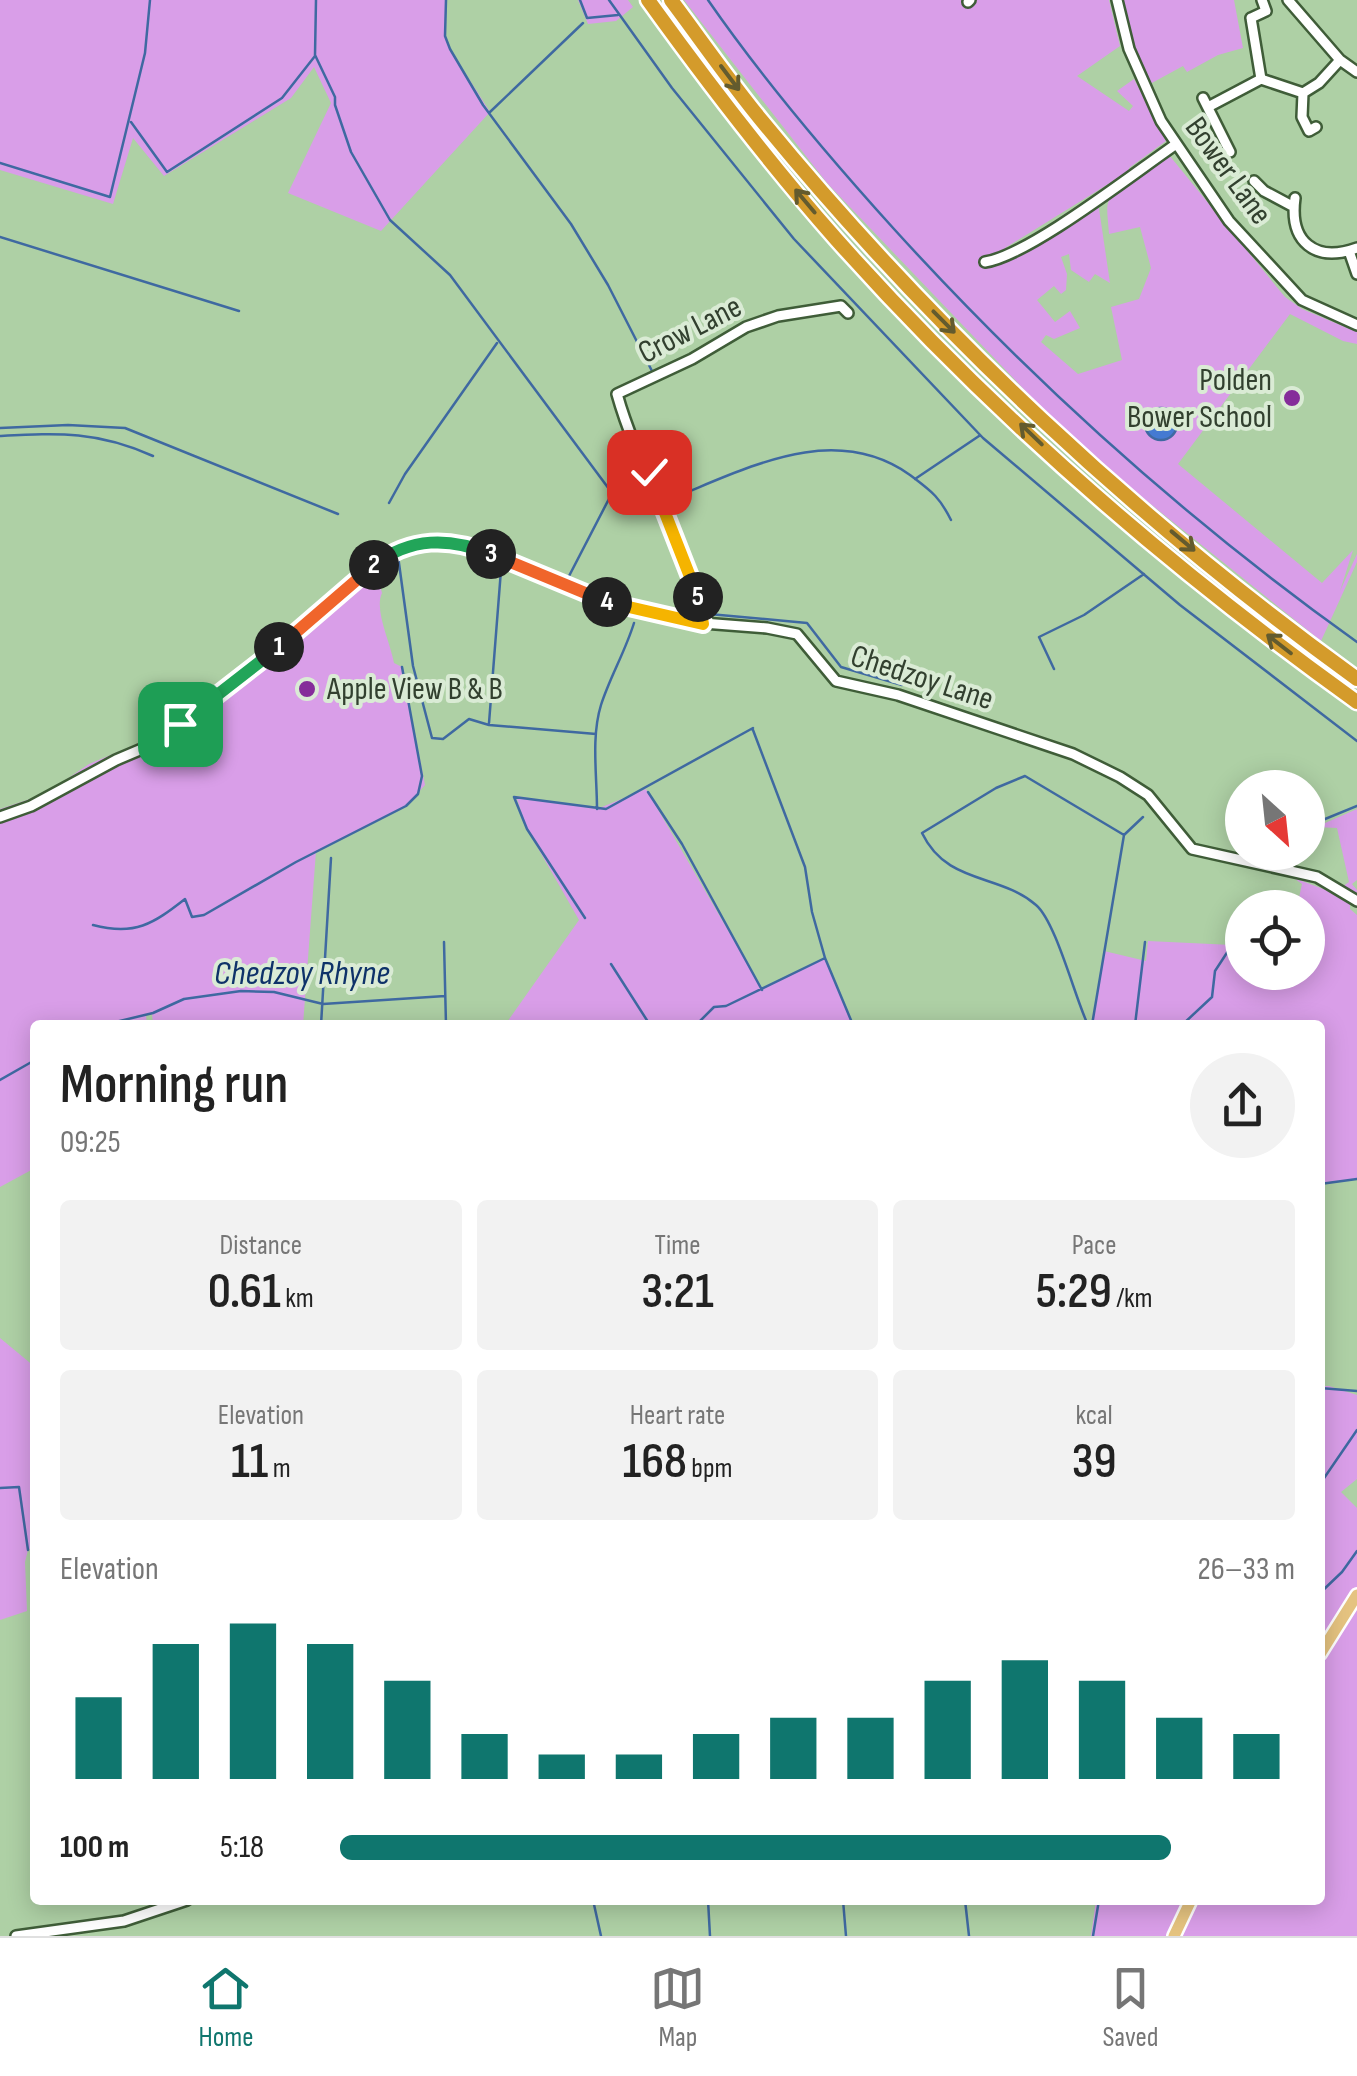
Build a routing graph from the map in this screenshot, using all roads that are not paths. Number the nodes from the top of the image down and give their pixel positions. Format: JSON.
{"nodes":[{"id":1,"x":648,"y":0,"type":"edge"},
{"id":2,"x":671,"y":0,"type":"edge"},
{"id":3,"x":1118,"y":0,"type":"edge"},
{"id":4,"x":1262,"y":0,"type":"edge"},
{"id":5,"x":1288,"y":0,"type":"edge"},
{"id":6,"x":1340,"y":60,"type":"junction"},
{"id":7,"x":1357,"y":72,"type":"edge"},
{"id":8,"x":1260,"y":79,"type":"junction"},
{"id":9,"x":1302,"y":93,"type":"junction"},
{"id":10,"x":1312,"y":132,"type":"dead end"},
{"id":11,"x":1176,"y":145,"type":"junction"},
{"id":12,"x":1230,"y":152,"type":"dead end"},
{"id":13,"x":1254,"y":180,"type":"dead end"},
{"id":14,"x":1353,"y":250,"type":"edge"},
{"id":15,"x":985,"y":262,"type":"dead end"},
{"id":16,"x":1357,"y":274,"type":"edge"},
{"id":17,"x":848,"y":313,"type":"dead end"},
{"id":18,"x":1357,"y":324,"type":"edge"},
{"id":19,"x":703,"y":624,"type":"junction"},
{"id":20,"x":1357,"y":678,"type":"edge"},
{"id":21,"x":1357,"y":702,"type":"edge"},
{"id":22,"x":0,"y":817,"type":"edge"},
{"id":23,"x":1357,"y":901,"type":"edge"},
{"id":24,"x":1357,"y":1595,"type":"edge"},
{"id":25,"x":1325,"y":1646,"type":"edge"},
{"id":26,"x":172,"y":1905,"type":"edge"},
{"id":27,"x":1189,"y":1905,"type":"edge"},
{"id":28,"x":16,"y":1936,"type":"edge"},
{"id":29,"x":1174,"y":1936,"type":"edge"}],
"edges":[{"from":21,"to":1,"type":"highway","one_way":true},
{"from":2,"to":20,"type":"highway","one_way":true},
{"from":3,"to":11,"type":"street","name":"Bower Lane"},
{"from":4,"to":8,"type":"street"},
{"from":5,"to":6,"type":"street"},
{"from":6,"to":7,"type":"street"},
{"from":6,"to":9,"type":"street"},
{"from":8,"to":9,"type":"street"},
{"from":8,"to":12,"type":"street"},
{"from":9,"to":10,"type":"street"},
{"from":11,"to":15,"type":"street"},
{"from":11,"to":18,"type":"street","name":"Bower Lane"},
{"from":13,"to":14,"type":"street"},
{"from":14,"to":16,"type":"street"},
{"from":17,"to":19,"type":"street","name":"Crow Lane"},
{"from":19,"to":22,"type":"street","name":"Chedzoy Lane"},
{"from":19,"to":23,"type":"street","name":"Chedzoy Lane"},
{"from":24,"to":25,"type":"main road"},
{"from":26,"to":28,"type":"street"},
{"from":27,"to":29,"type":"main road"}]}
